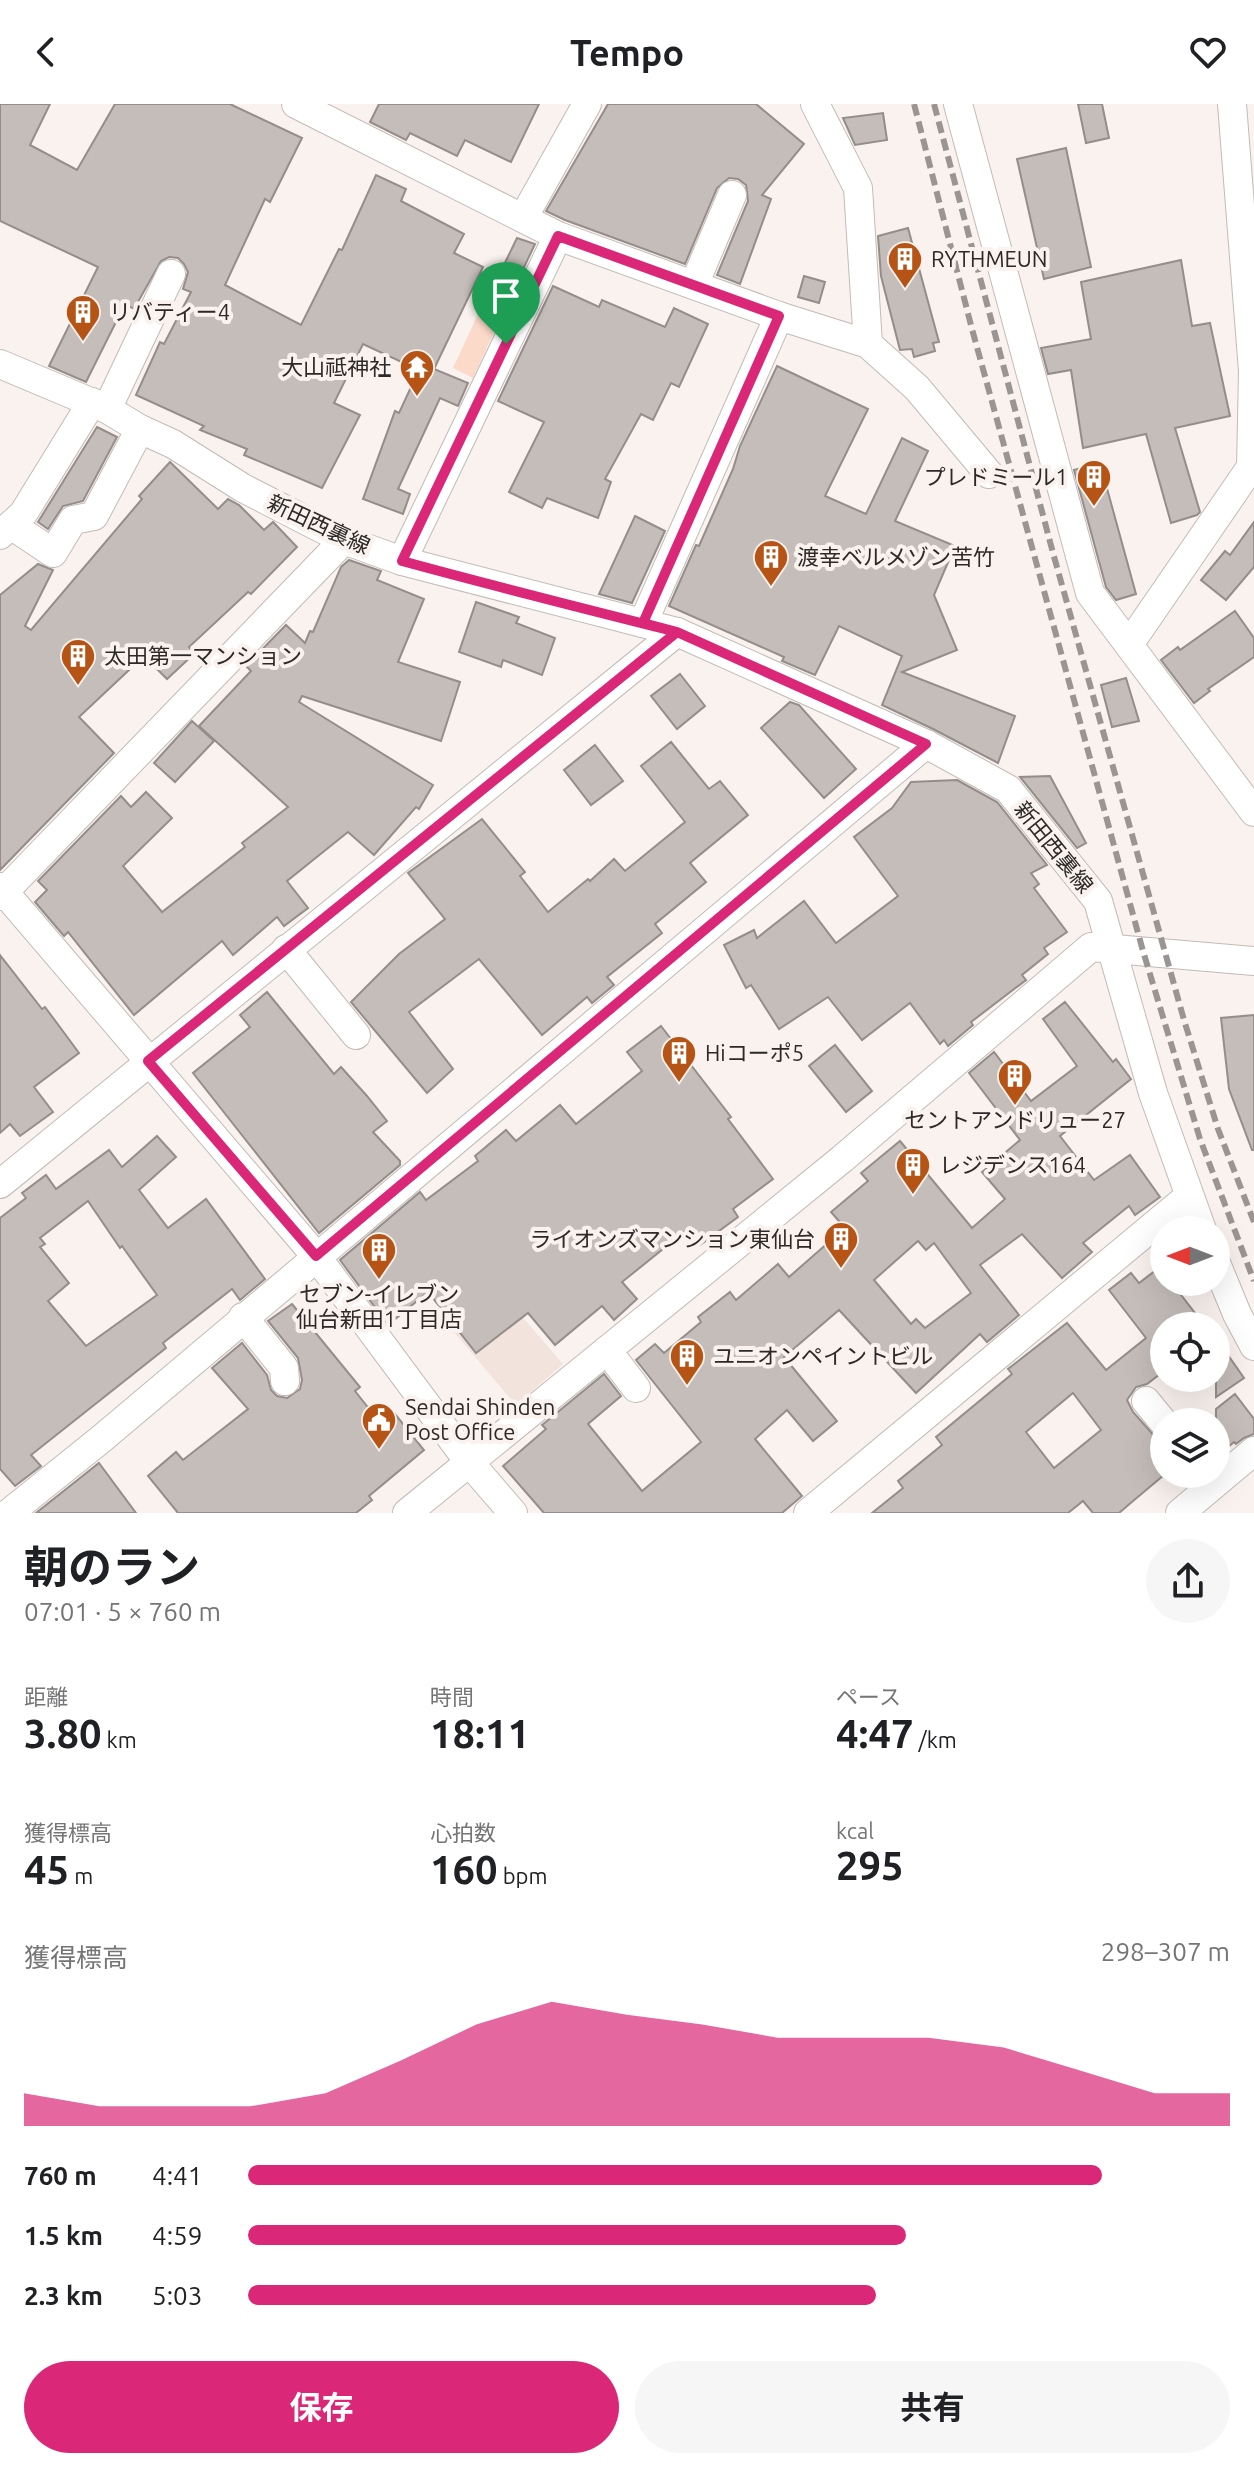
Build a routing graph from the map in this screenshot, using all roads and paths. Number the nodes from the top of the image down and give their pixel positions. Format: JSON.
{"nodes":[{"id":1,"x":296,"y":104,"type":"edge"},
{"id":2,"x":587,"y":104,"type":"edge"},
{"id":3,"x":815,"y":104,"type":"edge"},
{"id":4,"x":958,"y":104,"type":"edge"},
{"id":5,"x":1232,"y":104,"type":"edge"},
{"id":6,"x":732,"y":195,"type":"dead end"},
{"id":7,"x":523,"y":218,"type":"junction"},
{"id":8,"x":558,"y":236,"type":"junction"},
{"id":9,"x":171,"y":274,"type":"dead end"},
{"id":10,"x":694,"y":285,"type":"junction"},
{"id":11,"x":779,"y":316,"type":"junction"},
{"id":12,"x":868,"y":344,"type":"junction"},
{"id":13,"x":0,"y":364,"type":"edge"},
{"id":14,"x":99,"y":405,"type":"junction"},
{"id":15,"x":140,"y":429,"type":"junction"},
{"id":16,"x":989,"y":474,"type":"dead end"},
{"id":17,"x":6,"y":530,"type":"edge"},
{"id":18,"x":344,"y":540,"type":"junction"},
{"id":19,"x":402,"y":561,"type":"junction"},
{"id":20,"x":643,"y":623,"type":"junction"},
{"id":21,"x":677,"y":632,"type":"junction"},
{"id":22,"x":1130,"y":643,"type":"junction"},
{"id":23,"x":926,"y":744,"type":"junction"},
{"id":24,"x":1254,"y":812,"type":"edge"},
{"id":25,"x":2,"y":891,"type":"edge"},
{"id":26,"x":1111,"y":948,"type":"junction"},
{"id":27,"x":286,"y":949,"type":"junction"},
{"id":28,"x":1254,"y":961,"type":"edge"},
{"id":29,"x":356,"y":1035,"type":"dead end"},
{"id":30,"x":148,"y":1061,"type":"junction"},
{"id":31,"x":0,"y":1184,"type":"edge"},
{"id":32,"x":1188,"y":1197,"type":"junction"},
{"id":33,"x":1196,"y":1216,"type":"edge"},
{"id":34,"x":316,"y":1256,"type":"junction"},
{"id":35,"x":1230,"y":1296,"type":"edge"},
{"id":36,"x":243,"y":1317,"type":"junction"},
{"id":37,"x":1254,"y":1346,"type":"edge"},
{"id":38,"x":607,"y":1350,"type":"junction"},
{"id":39,"x":285,"y":1381,"type":"dead end"},
{"id":40,"x":636,"y":1388,"type":"dead end"},
{"id":41,"x":1146,"y":1401,"type":"dead end"},
{"id":42,"x":1152,"y":1408,"type":"edge"},
{"id":43,"x":1254,"y":1451,"type":"edge"},
{"id":44,"x":469,"y":1462,"type":"junction"},
{"id":45,"x":1230,"y":1466,"type":"edge"},
{"id":46,"x":1202,"y":1488,"type":"edge"},
{"id":47,"x":9,"y":1513,"type":"edge"},
{"id":48,"x":407,"y":1513,"type":"edge"},
{"id":49,"x":513,"y":1513,"type":"edge"},
{"id":50,"x":808,"y":1513,"type":"edge"},
{"id":51,"x":1180,"y":1513,"type":"edge"}],
"edges":[{"from":1,"to":7,"type":"street"},
{"from":2,"to":7,"type":"street"},
{"from":3,"to":12,"type":"street"},
{"from":4,"to":22,"type":"street"},
{"from":5,"to":22,"type":"street"},
{"from":6,"to":10,"type":"street"},
{"from":7,"to":8,"type":"street"},
{"from":8,"to":10,"type":"street"},
{"from":8,"to":19,"type":"street"},
{"from":9,"to":14,"type":"street"},
{"from":10,"to":11,"type":"street"},
{"from":11,"to":12,"type":"street"},
{"from":11,"to":20,"type":"street"},
{"from":12,"to":16,"type":"street"},
{"from":13,"to":14,"type":"street","name":"新田西裏線"},
{"from":14,"to":15,"type":"street","name":"新田西裏線"},
{"from":14,"to":17,"type":"street"},
{"from":15,"to":17,"type":"street"},
{"from":15,"to":18,"type":"street","name":"新田西裏線"},
{"from":18,"to":19,"type":"street","name":"新田西裏線"},
{"from":18,"to":25,"type":"street"},
{"from":19,"to":20,"type":"street","name":"新田西裏線"},
{"from":20,"to":21,"type":"street","name":"新田西裏線"},
{"from":21,"to":23,"type":"street","name":"新田西裏線"},
{"from":21,"to":27,"type":"street"},
{"from":22,"to":24,"type":"street"},
{"from":23,"to":26,"type":"street","name":"新田西裏線"},
{"from":23,"to":34,"type":"street"},
{"from":25,"to":30,"type":"street"},
{"from":26,"to":28,"type":"street"},
{"from":26,"to":32,"type":"street","name":"新田西裏線"},
{"from":26,"to":38,"type":"street"},
{"from":27,"to":29,"type":"street"},
{"from":27,"to":30,"type":"street"},
{"from":30,"to":31,"type":"street"},
{"from":30,"to":34,"type":"street"},
{"from":32,"to":33,"type":"street","name":"新田西裏線"},
{"from":32,"to":50,"type":"street"},
{"from":34,"to":36,"type":"street"},
{"from":34,"to":44,"type":"street"},
{"from":35,"to":37,"type":"street"},
{"from":36,"to":39,"type":"street"},
{"from":36,"to":47,"type":"street"},
{"from":38,"to":40,"type":"street"},
{"from":38,"to":44,"type":"street"},
{"from":41,"to":42,"type":"street"},
{"from":43,"to":45,"type":"street"},
{"from":44,"to":48,"type":"street"},
{"from":44,"to":49,"type":"street"},
{"from":46,"to":51,"type":"street"}]}
